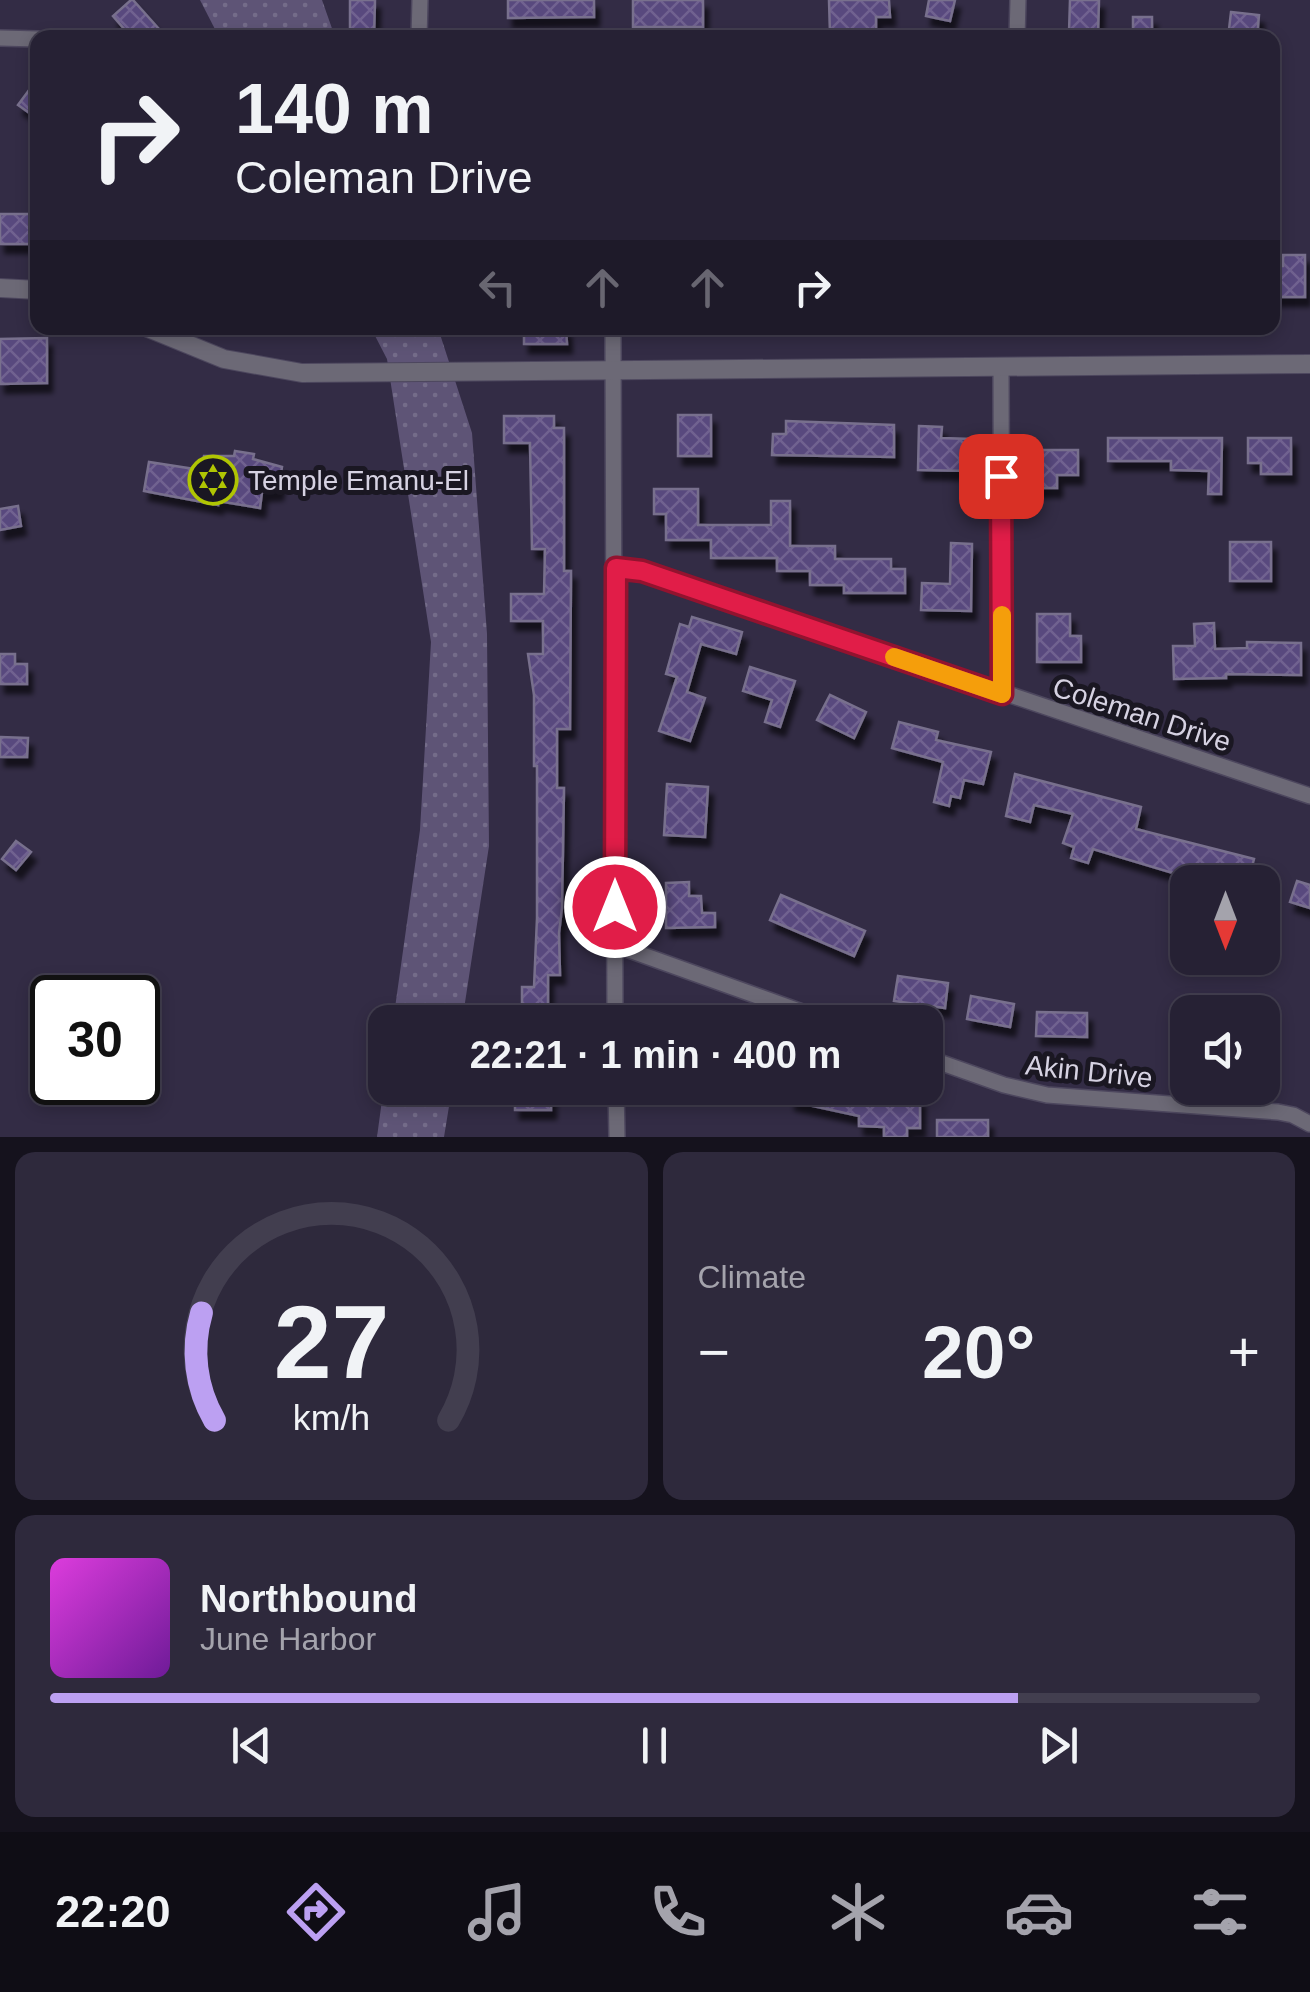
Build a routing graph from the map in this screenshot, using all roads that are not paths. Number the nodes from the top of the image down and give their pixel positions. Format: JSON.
{"nodes":[{"id":1,"x":420,"y":0,"type":"edge"},
{"id":2,"x":1018,"y":0,"type":"edge"},
{"id":3,"x":419,"y":30,"type":"edge"},
{"id":4,"x":1017,"y":30,"type":"edge"},
{"id":5,"x":0,"y":38,"type":"edge"},
{"id":6,"x":30,"y":39,"type":"edge"},
{"id":7,"x":0,"y":288,"type":"edge"},
{"id":8,"x":30,"y":290,"type":"edge"},
{"id":9,"x":165,"y":335,"type":"edge"},
{"id":10,"x":614,"y":335,"type":"edge"},
{"id":11,"x":1310,"y":364,"type":"edge"},
{"id":12,"x":1000,"y":367,"type":"junction"},
{"id":13,"x":614,"y":370,"type":"junction"},
{"id":14,"x":616,"y":568,"type":"junction"},
{"id":15,"x":1002,"y":694,"type":"junction"},
{"id":16,"x":1310,"y":796,"type":"edge"},
{"id":17,"x":614,"y":945,"type":"junction"},
{"id":18,"x":615,"y":1005,"type":"edge"},
{"id":19,"x":782,"y":1005,"type":"edge"},
{"id":20,"x":943,"y":1063,"type":"edge"},
{"id":21,"x":616,"y":1105,"type":"edge"},
{"id":22,"x":1310,"y":1124,"type":"edge"},
{"id":23,"x":617,"y":1137,"type":"edge"}],
"edges":[{"from":1,"to":3,"type":"street"},
{"from":2,"to":4,"type":"street"},
{"from":5,"to":6,"type":"street"},
{"from":7,"to":8,"type":"street"},
{"from":9,"to":13,"type":"street"},
{"from":10,"to":13,"type":"street"},
{"from":11,"to":12,"type":"street"},
{"from":12,"to":13,"type":"street"},
{"from":12,"to":15,"type":"street"},
{"from":13,"to":14,"type":"street"},
{"from":14,"to":15,"type":"street","name":"Coleman Drive"},
{"from":14,"to":17,"type":"street"},
{"from":15,"to":16,"type":"street","name":"Coleman Drive"},
{"from":17,"to":18,"type":"street"},
{"from":17,"to":19,"type":"street"},
{"from":20,"to":22,"type":"street","name":"Akin Drive"},
{"from":21,"to":23,"type":"street"}]}
